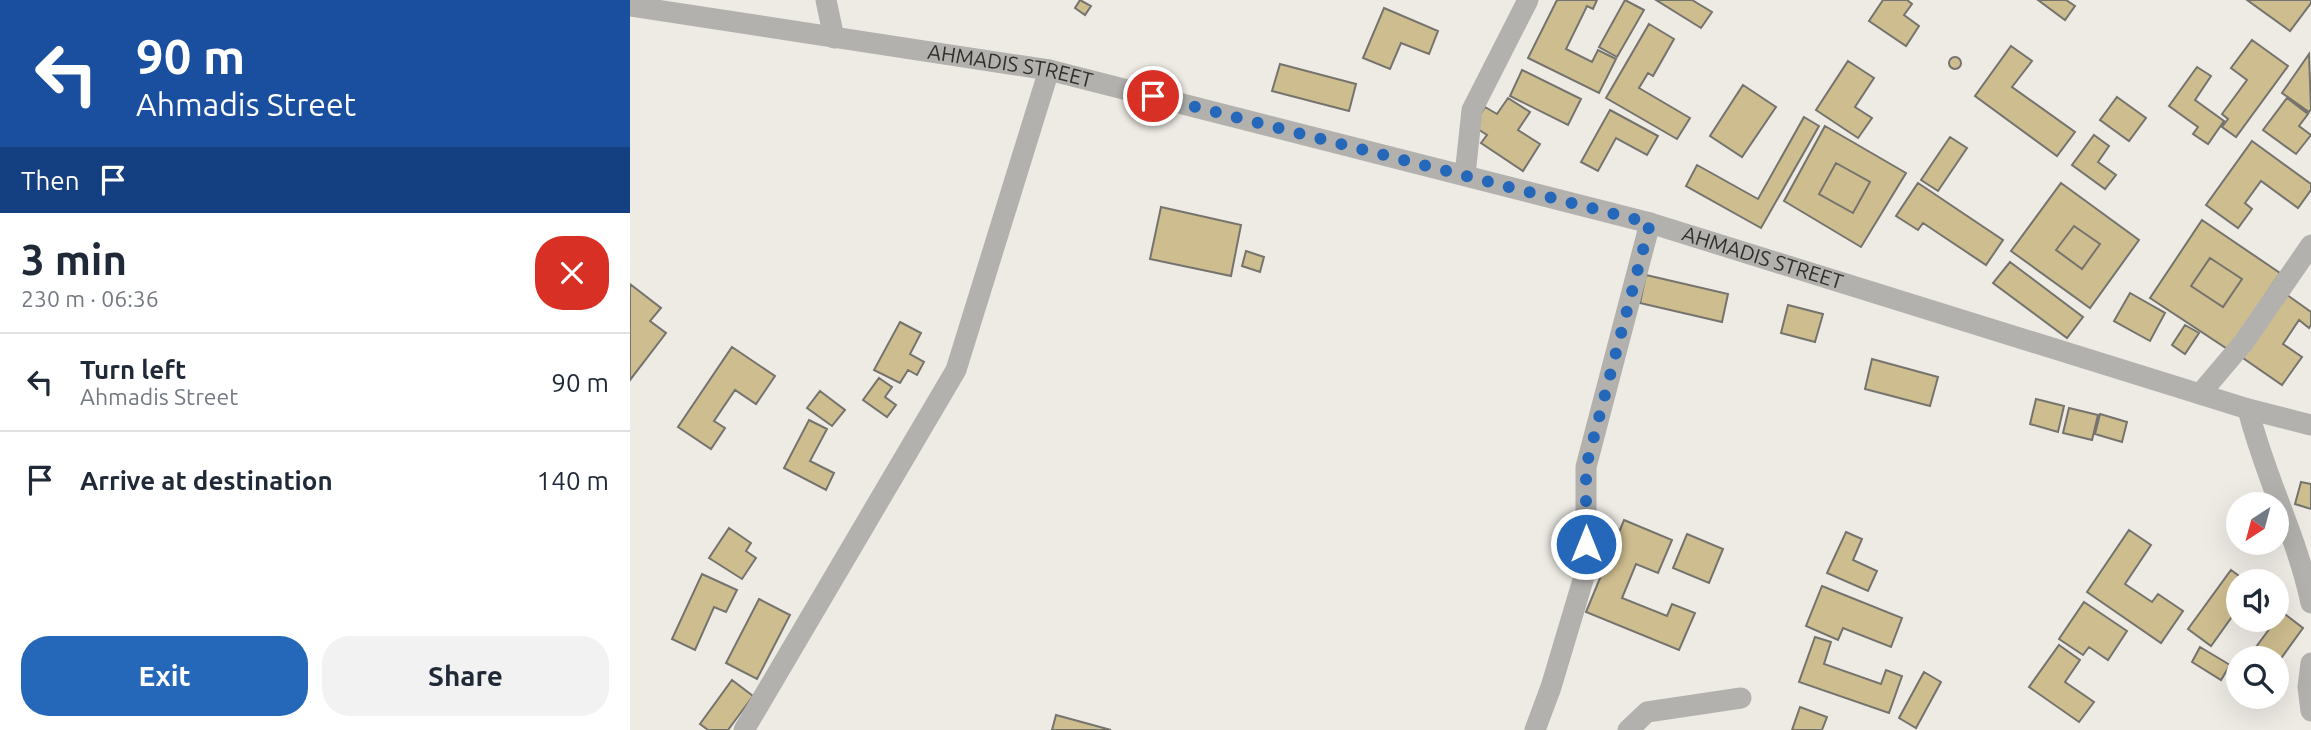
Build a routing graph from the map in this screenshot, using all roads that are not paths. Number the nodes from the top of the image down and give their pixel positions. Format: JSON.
{"nodes":[{"id":1,"x":826,"y":0,"type":"edge"},
{"id":2,"x":1528,"y":0,"type":"edge"},
{"id":3,"x":630,"y":6,"type":"edge"},
{"id":4,"x":834,"y":38,"type":"junction"},
{"id":5,"x":1049,"y":69,"type":"junction"},
{"id":6,"x":1465,"y":175,"type":"junction"},
{"id":7,"x":1650,"y":223,"type":"junction"},
{"id":8,"x":2311,"y":245,"type":"edge"},
{"id":9,"x":2200,"y":394,"type":"junction"},
{"id":10,"x":2248,"y":409,"type":"junction"},
{"id":11,"x":2311,"y":425,"type":"edge"},
{"id":12,"x":2311,"y":603,"type":"edge"},
{"id":13,"x":2311,"y":663,"type":"edge"},
{"id":14,"x":1741,"y":698,"type":"dead end"},
{"id":15,"x":2311,"y":711,"type":"edge"},
{"id":16,"x":744,"y":730,"type":"edge"},
{"id":17,"x":1535,"y":730,"type":"edge"},
{"id":18,"x":1628,"y":730,"type":"edge"}],
"edges":[{"from":1,"to":4,"type":"street"},
{"from":2,"to":6,"type":"street"},
{"from":3,"to":4,"type":"street","name":"AHMADIS STREET"},
{"from":4,"to":5,"type":"street","name":"AHMADIS STREET"},
{"from":5,"to":6,"type":"street","name":"AHMADIS STREET"},
{"from":5,"to":16,"type":"street"},
{"from":6,"to":7,"type":"street","name":"AHMADIS STREET"},
{"from":7,"to":9,"type":"street","name":"AHMADIS STREET"},
{"from":7,"to":17,"type":"street"},
{"from":8,"to":9,"type":"street"},
{"from":9,"to":10,"type":"street","name":"AHMADIS STREET"},
{"from":10,"to":11,"type":"street","name":"AHMADIS STREET"},
{"from":10,"to":12,"type":"street"},
{"from":13,"to":15,"type":"street"},
{"from":14,"to":18,"type":"street"}]}
